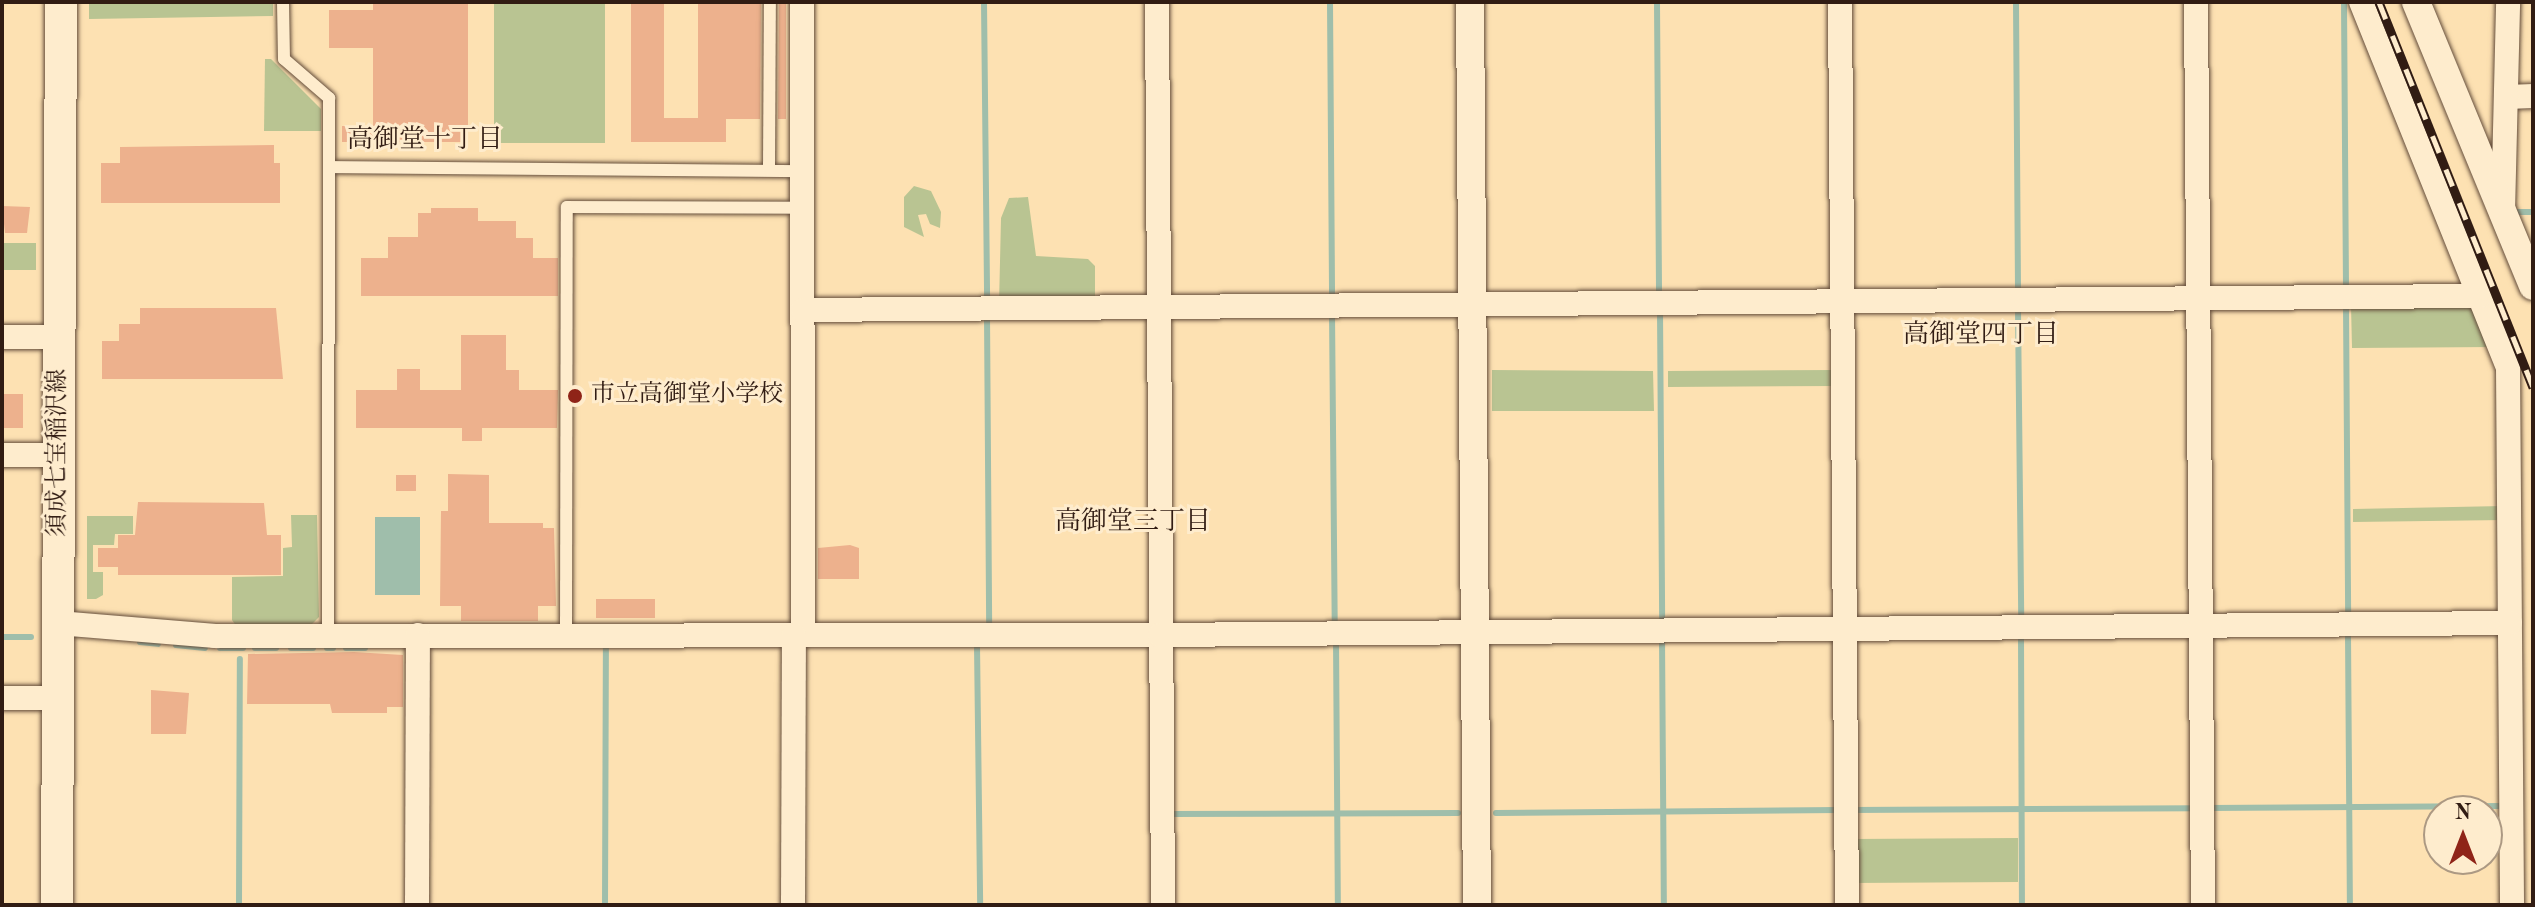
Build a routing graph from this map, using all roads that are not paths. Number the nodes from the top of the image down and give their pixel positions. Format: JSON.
{"nodes":[{"id":1,"x":61,"y":2,"type":"edge"},
{"id":2,"x":283,"y":2,"type":"edge"},
{"id":3,"x":770,"y":2,"type":"edge"},
{"id":4,"x":802,"y":2,"type":"edge"},
{"id":5,"x":1157,"y":2,"type":"edge"},
{"id":6,"x":1470,"y":2,"type":"edge"},
{"id":7,"x":1840,"y":2,"type":"edge"},
{"id":8,"x":2196,"y":2,"type":"edge"},
{"id":9,"x":2361,"y":2,"type":"edge"},
{"id":10,"x":2416,"y":2,"type":"edge"},
{"id":11,"x":2508,"y":2,"type":"edge"},
{"id":12,"x":2533,"y":96,"type":"edge"},
{"id":13,"x":2507,"y":97,"type":"junction"},
{"id":14,"x":329,"y":167,"type":"junction"},
{"id":15,"x":769,"y":170,"type":"junction"},
{"id":16,"x":803,"y":171,"type":"junction"},
{"id":17,"x":803,"y":208,"type":"junction"},
{"id":18,"x":2503,"y":219,"type":"junction"},
{"id":19,"x":2533,"y":286,"type":"edge"},
{"id":20,"x":2480,"y":296,"type":"junction"},
{"id":21,"x":2198,"y":300,"type":"junction"},
{"id":22,"x":1842,"y":304,"type":"junction"},
{"id":23,"x":1473,"y":305,"type":"junction"},
{"id":24,"x":1158,"y":307,"type":"junction"},
{"id":25,"x":803,"y":310,"type":"junction"},
{"id":26,"x":2,"y":337,"type":"edge"},
{"id":27,"x":60,"y":337,"type":"junction"},
{"id":28,"x":2,"y":455,"type":"edge"},
{"id":29,"x":59,"y":455,"type":"junction"},
{"id":30,"x":58,"y":623,"type":"junction"},
{"id":31,"x":2510,"y":623,"type":"junction"},
{"id":32,"x":2200,"y":625,"type":"junction"},
{"id":33,"x":1845,"y":628,"type":"junction"},
{"id":34,"x":1475,"y":631,"type":"junction"},
{"id":35,"x":328,"y":635,"type":"junction"},
{"id":36,"x":418,"y":635,"type":"junction"},
{"id":37,"x":566,"y":635,"type":"junction"},
{"id":38,"x":799,"y":635,"type":"junction"},
{"id":39,"x":1160,"y":635,"type":"junction"},
{"id":40,"x":2,"y":698,"type":"edge"},
{"id":41,"x":58,"y":698,"type":"junction"},
{"id":42,"x":57,"y":905,"type":"edge"},
{"id":43,"x":417,"y":905,"type":"edge"},
{"id":44,"x":793,"y":905,"type":"edge"},
{"id":45,"x":1163,"y":905,"type":"edge"},
{"id":46,"x":1477,"y":905,"type":"edge"},
{"id":47,"x":1847,"y":905,"type":"edge"},
{"id":48,"x":2203,"y":905,"type":"edge"},
{"id":49,"x":2512,"y":905,"type":"edge"}],
"edges":[{"from":1,"to":27,"type":"main road","name":"須成七宝稲沢線"},
{"from":2,"to":14,"type":"lane"},
{"from":3,"to":15,"type":"lane"},
{"from":4,"to":16,"type":"street"},
{"from":5,"to":24,"type":"street"},
{"from":6,"to":23,"type":"street"},
{"from":7,"to":22,"type":"street"},
{"from":8,"to":21,"type":"street"},
{"from":9,"to":20,"type":"street"},
{"from":10,"to":18,"type":"street"},
{"from":11,"to":13,"type":"street"},
{"from":12,"to":13,"type":"street"},
{"from":13,"to":18,"type":"street"},
{"from":14,"to":15,"type":"lane"},
{"from":14,"to":35,"type":"lane"},
{"from":15,"to":16,"type":"lane"},
{"from":16,"to":17,"type":"street"},
{"from":17,"to":25,"type":"street"},
{"from":17,"to":37,"type":"lane"},
{"from":18,"to":19,"type":"street"},
{"from":20,"to":21,"type":"street"},
{"from":20,"to":31,"type":"street"},
{"from":21,"to":22,"type":"street"},
{"from":21,"to":32,"type":"street"},
{"from":22,"to":23,"type":"street"},
{"from":22,"to":33,"type":"street"},
{"from":23,"to":24,"type":"street"},
{"from":23,"to":34,"type":"street"},
{"from":24,"to":25,"type":"street"},
{"from":24,"to":39,"type":"street"},
{"from":25,"to":38,"type":"street"},
{"from":26,"to":27,"type":"street"},
{"from":27,"to":29,"type":"main road","name":"須成七宝稲沢線"},
{"from":28,"to":29,"type":"street"},
{"from":29,"to":30,"type":"main road","name":"須成七宝稲沢線"},
{"from":30,"to":35,"type":"street"},
{"from":30,"to":41,"type":"main road","name":"須成七宝稲沢線"},
{"from":31,"to":32,"type":"street"},
{"from":31,"to":49,"type":"street"},
{"from":32,"to":33,"type":"street"},
{"from":32,"to":48,"type":"street"},
{"from":33,"to":34,"type":"street"},
{"from":33,"to":47,"type":"street"},
{"from":34,"to":39,"type":"street"},
{"from":34,"to":46,"type":"street"},
{"from":35,"to":36,"type":"street"},
{"from":36,"to":37,"type":"street"},
{"from":36,"to":43,"type":"street"},
{"from":37,"to":38,"type":"street"},
{"from":38,"to":39,"type":"street"},
{"from":38,"to":44,"type":"street"},
{"from":39,"to":45,"type":"street"},
{"from":40,"to":41,"type":"street"},
{"from":41,"to":42,"type":"main road","name":"須成七宝稲沢線"}]}
